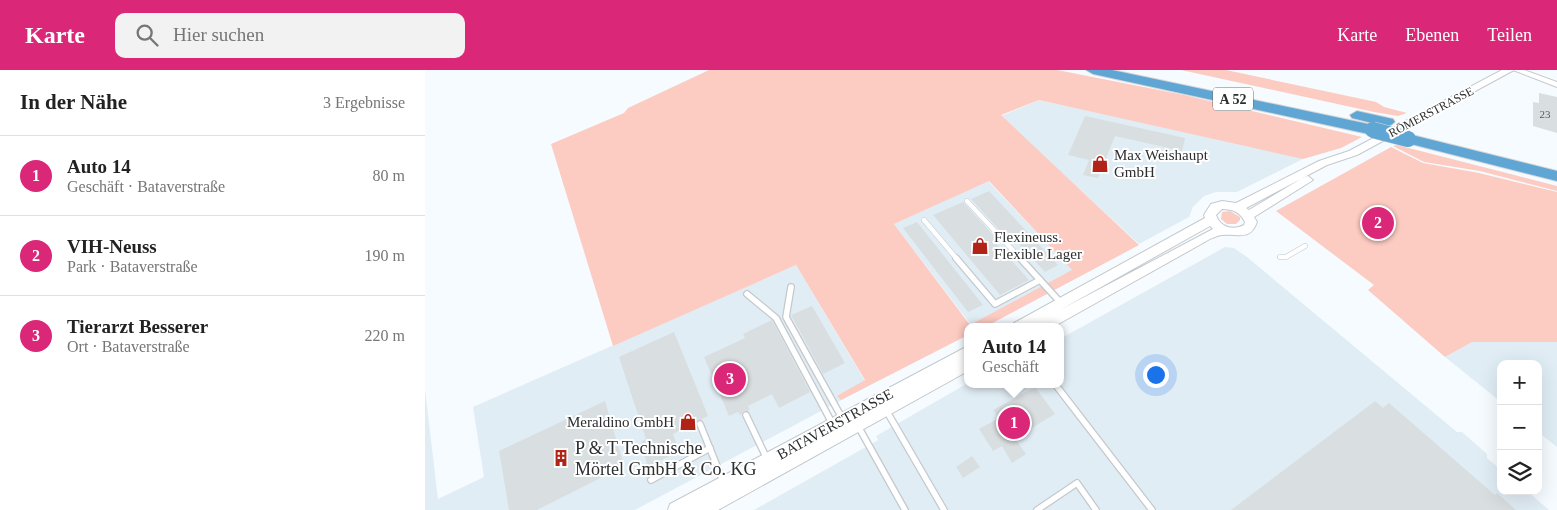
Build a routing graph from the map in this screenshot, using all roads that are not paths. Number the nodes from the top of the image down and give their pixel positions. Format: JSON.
{"nodes":[{"id":1,"x":1093,"y":70,"type":"edge"},
{"id":2,"x":1151,"y":70,"type":"edge"},
{"id":3,"x":1509,"y":70,"type":"edge"},
{"id":4,"x":1517,"y":70,"type":"edge"},
{"id":5,"x":1557,"y":86,"type":"edge"},
{"id":6,"x":1415,"y":134,"type":"junction"},
{"id":7,"x":1376,"y":135,"type":"junction"},
{"id":8,"x":1353,"y":153,"type":"junction"},
{"id":9,"x":1557,"y":164,"type":"edge"},
{"id":10,"x":1557,"y":176,"type":"edge"},
{"id":11,"x":967,"y":201,"type":"dead end"},
{"id":12,"x":1238,"y":207,"type":"junction"},
{"id":13,"x":1249,"y":216,"type":"junction"},
{"id":14,"x":925,"y":220,"type":"dead end"},
{"id":15,"x":1211,"y":220,"type":"junction"},
{"id":16,"x":1222,"y":230,"type":"junction"},
{"id":17,"x":1305,"y":246,"type":"dead end"},
{"id":18,"x":1280,"y":257,"type":"dead end"},
{"id":19,"x":1040,"y":280,"type":"junction"},
{"id":20,"x":791,"y":287,"type":"dead end"},
{"id":21,"x":747,"y":294,"type":"dead end"},
{"id":22,"x":1061,"y":304,"type":"junction"},
{"id":23,"x":1026,"y":323,"type":"edge"},
{"id":24,"x":1048,"y":323,"type":"edge"},
{"id":25,"x":964,"y":354,"type":"edge"},
{"id":26,"x":964,"y":366,"type":"edge"},
{"id":27,"x":1058,"y":388,"type":"edge"},
{"id":28,"x":883,"y":404,"type":"junction"},
{"id":29,"x":747,"y":415,"type":"dead end"},
{"id":30,"x":700,"y":424,"type":"dead end"},
{"id":31,"x":845,"y":425,"type":"junction"},
{"id":32,"x":710,"y":448,"type":"junction"},
{"id":33,"x":770,"y":466,"type":"junction"},
{"id":34,"x":651,"y":480,"type":"dead end"},
{"id":35,"x":727,"y":490,"type":"junction"},
{"id":36,"x":676,"y":510,"type":"edge"},
{"id":37,"x":702,"y":510,"type":"edge"},
{"id":38,"x":905,"y":510,"type":"edge"},
{"id":39,"x":944,"y":510,"type":"edge"},
{"id":40,"x":1037,"y":510,"type":"edge"},
{"id":41,"x":1096,"y":510,"type":"edge"},
{"id":42,"x":1152,"y":510,"type":"edge"}],
"edges":[{"from":1,"to":7,"type":"highway","number":"A 52"},
{"from":2,"to":6,"type":"highway","number":"A 52"},
{"from":3,"to":7,"type":"street","name":"RÖMERSTRASSE"},
{"from":4,"to":5,"type":"street"},
{"from":6,"to":7,"type":"highway","number":"A 52","bridge":true},
{"from":6,"to":9,"type":"highway","number":"A 52"},
{"from":6,"to":10,"type":"highway","number":"A 52"},
{"from":7,"to":8,"type":"street"},
{"from":8,"to":12,"type":"street"},
{"from":8,"to":13,"type":"street"},
{"from":11,"to":19,"type":"lane"},
{"from":12,"to":13,"type":"street"},
{"from":12,"to":15,"type":"street"},
{"from":13,"to":16,"type":"street"},
{"from":14,"to":19,"type":"lane"},
{"from":15,"to":16,"type":"street"},
{"from":15,"to":22,"type":"street"},
{"from":16,"to":24,"type":"street"},
{"from":17,"to":18,"type":"lane"},
{"from":19,"to":22,"type":"lane"},
{"from":20,"to":31,"type":"lane"},
{"from":21,"to":31,"type":"lane"},
{"from":22,"to":23,"type":"street"},
{"from":25,"to":28,"type":"street","name":"BATAVERSTRASSE"},
{"from":26,"to":28,"type":"street","name":"BATAVERSTRASSE"},
{"from":27,"to":42,"type":"lane"},
{"from":28,"to":31,"type":"street","name":"BATAVERSTRASSE"},
{"from":28,"to":39,"type":"lane"},
{"from":29,"to":33,"type":"lane"},
{"from":30,"to":32,"type":"lane"},
{"from":31,"to":33,"type":"street","name":"BATAVERSTRASSE"},
{"from":31,"to":38,"type":"lane"},
{"from":32,"to":34,"type":"lane"},
{"from":32,"to":35,"type":"lane"},
{"from":33,"to":35,"type":"street","name":"BATAVERSTRASSE"},
{"from":35,"to":36,"type":"street","name":"BATAVERSTRASSE"},
{"from":35,"to":37,"type":"street","name":"BATAVERSTRASSE"},
{"from":40,"to":41,"type":"lane"}]}
